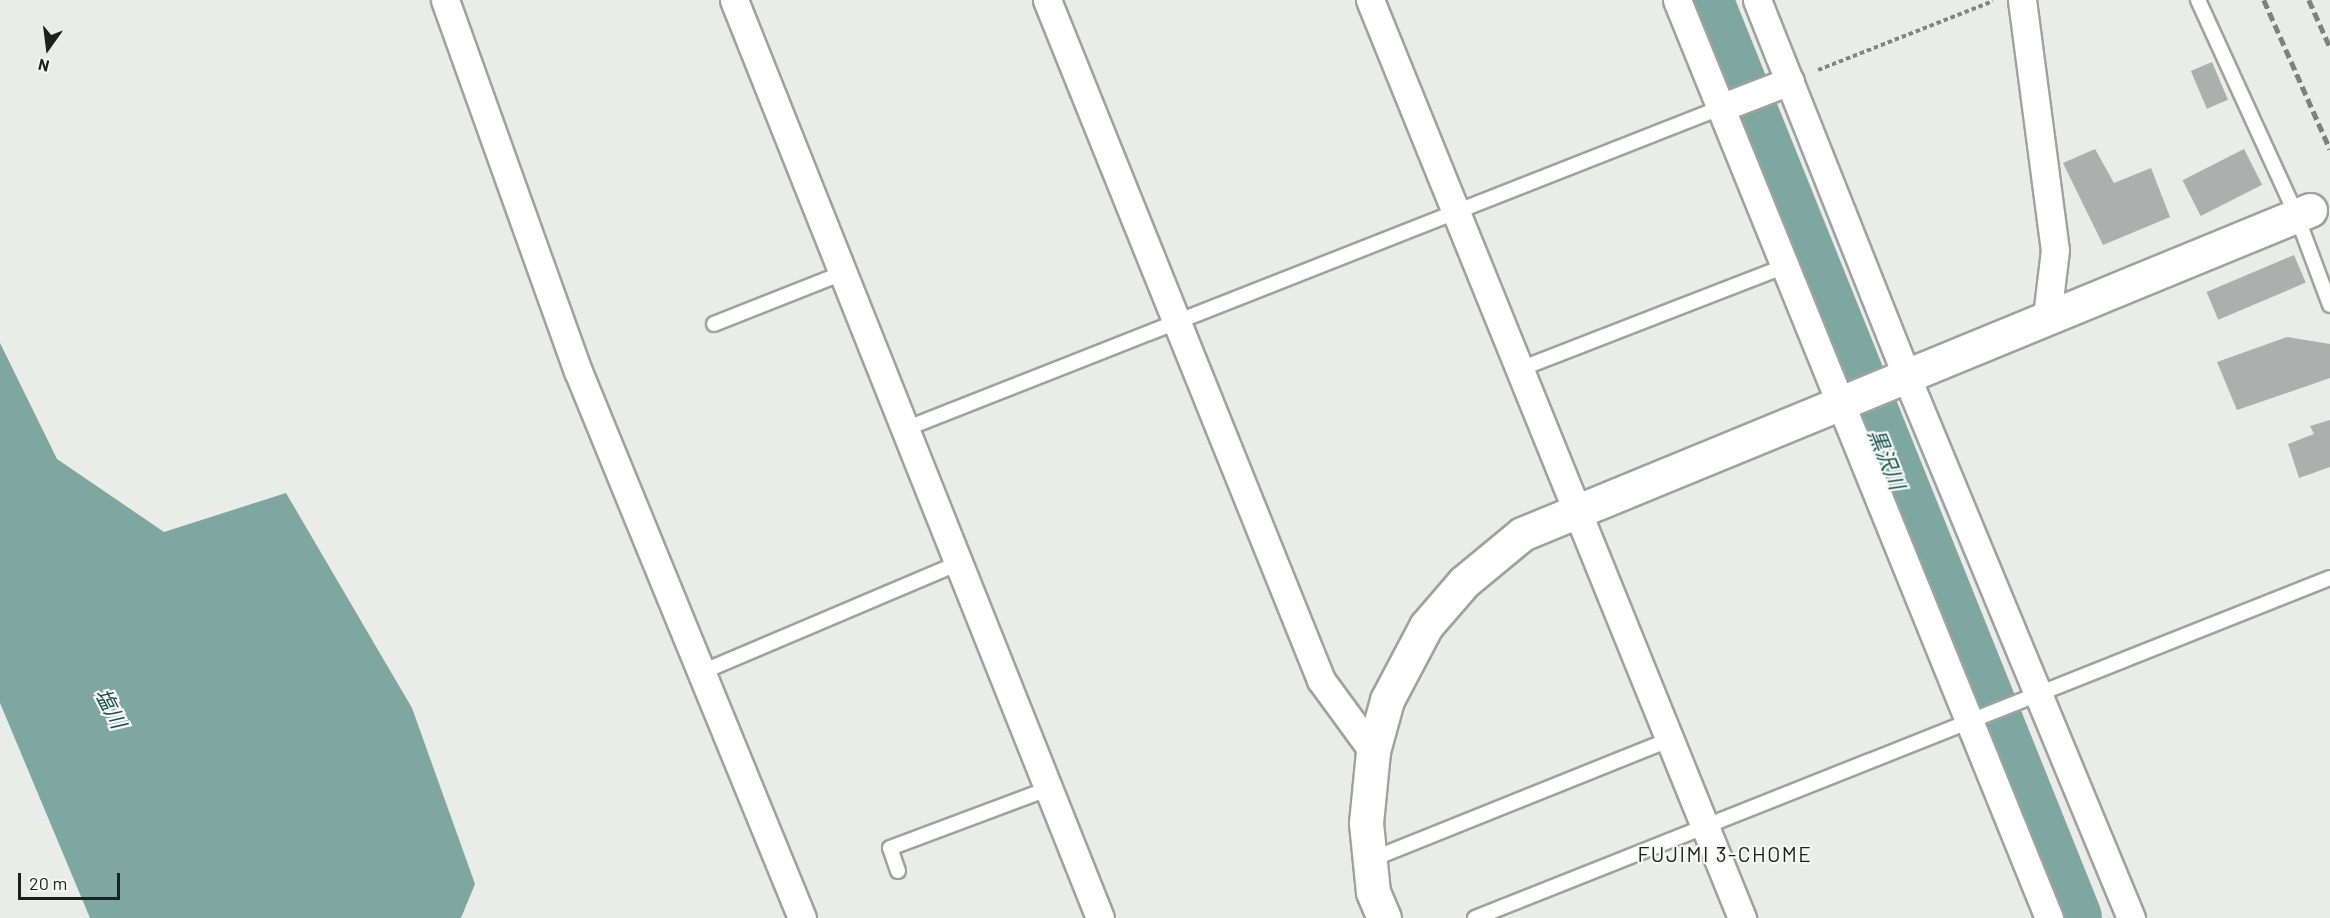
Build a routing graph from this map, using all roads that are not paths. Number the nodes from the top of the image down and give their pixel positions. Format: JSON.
{"nodes":[{"id":1,"x":445,"y":0,"type":"edge"},
{"id":2,"x":734,"y":0,"type":"edge"},
{"id":3,"x":1047,"y":0,"type":"edge"},
{"id":4,"x":1370,"y":0,"type":"edge"},
{"id":5,"x":1677,"y":0,"type":"edge"},
{"id":6,"x":1757,"y":0,"type":"edge"},
{"id":7,"x":2022,"y":0,"type":"edge"},
{"id":8,"x":2198,"y":0,"type":"edge"},
{"id":9,"x":1790,"y":81,"type":"junction"},
{"id":10,"x":1720,"y":108,"type":"junction"},
{"id":11,"x":1457,"y":212,"type":"junction"},
{"id":12,"x":2303,"y":212,"type":"junction"},
{"id":13,"x":1785,"y":266,"type":"junction"},
{"id":14,"x":843,"y":273,"type":"junction"},
{"id":15,"x":2330,"y":305,"type":"edge"},
{"id":16,"x":2047,"y":316,"type":"junction"},
{"id":17,"x":1175,"y":323,"type":"junction"},
{"id":18,"x":714,"y":324,"type":"dead end"},
{"id":19,"x":1520,"y":369,"type":"junction"},
{"id":20,"x":1906,"y":374,"type":"junction"},
{"id":21,"x":1839,"y":401,"type":"junction"},
{"id":22,"x":905,"y":429,"type":"junction"},
{"id":23,"x":1577,"y":509,"type":"junction"},
{"id":24,"x":959,"y":563,"type":"junction"},
{"id":25,"x":2330,"y":578,"type":"edge"},
{"id":26,"x":702,"y":672,"type":"junction"},
{"id":27,"x":2038,"y":693,"type":"junction"},
{"id":28,"x":1969,"y":720,"type":"junction"},
{"id":29,"x":1671,"y":739,"type":"junction"},
{"id":30,"x":1373,"y":751,"type":"junction"},
{"id":31,"x":1048,"y":789,"type":"junction"},
{"id":32,"x":1705,"y":824,"type":"junction"},
{"id":33,"x":1370,"y":860,"type":"junction"},
{"id":34,"x":898,"y":871,"type":"dead end"},
{"id":35,"x":802,"y":918,"type":"edge"},
{"id":36,"x":1100,"y":918,"type":"edge"},
{"id":37,"x":1384,"y":918,"type":"edge"},
{"id":38,"x":1475,"y":918,"type":"edge"},
{"id":39,"x":1742,"y":918,"type":"edge"},
{"id":40,"x":2049,"y":918,"type":"edge"},
{"id":41,"x":2130,"y":918,"type":"edge"}],
"edges":[{"from":1,"to":26,"type":"street"},
{"from":2,"to":14,"type":"street"},
{"from":3,"to":17,"type":"street"},
{"from":4,"to":11,"type":"street"},
{"from":5,"to":10,"type":"street"},
{"from":6,"to":9,"type":"street"},
{"from":7,"to":16,"type":"street"},
{"from":8,"to":12,"type":"lane"},
{"from":9,"to":10,"type":"street"},
{"from":9,"to":20,"type":"street"},
{"from":10,"to":11,"type":"lane"},
{"from":10,"to":13,"type":"street"},
{"from":11,"to":17,"type":"lane"},
{"from":11,"to":19,"type":"street"},
{"from":12,"to":15,"type":"lane"},
{"from":12,"to":16,"type":"street"},
{"from":13,"to":19,"type":"lane"},
{"from":13,"to":21,"type":"street"},
{"from":14,"to":18,"type":"lane"},
{"from":14,"to":22,"type":"street"},
{"from":16,"to":20,"type":"street"},
{"from":17,"to":22,"type":"lane"},
{"from":17,"to":30,"type":"street"},
{"from":19,"to":23,"type":"street"},
{"from":20,"to":21,"type":"street"},
{"from":20,"to":27,"type":"street"},
{"from":21,"to":23,"type":"street"},
{"from":21,"to":28,"type":"street"},
{"from":22,"to":24,"type":"street"},
{"from":23,"to":29,"type":"street"},
{"from":23,"to":30,"type":"street"},
{"from":24,"to":26,"type":"lane"},
{"from":24,"to":31,"type":"street"},
{"from":25,"to":27,"type":"lane"},
{"from":26,"to":35,"type":"street"},
{"from":27,"to":28,"type":"lane"},
{"from":27,"to":41,"type":"street"},
{"from":28,"to":32,"type":"lane"},
{"from":28,"to":40,"type":"street"},
{"from":29,"to":32,"type":"street"},
{"from":29,"to":33,"type":"lane"},
{"from":30,"to":33,"type":"street"},
{"from":31,"to":34,"type":"lane"},
{"from":31,"to":36,"type":"street"},
{"from":32,"to":38,"type":"lane"},
{"from":32,"to":39,"type":"street"},
{"from":33,"to":37,"type":"street"}]}
